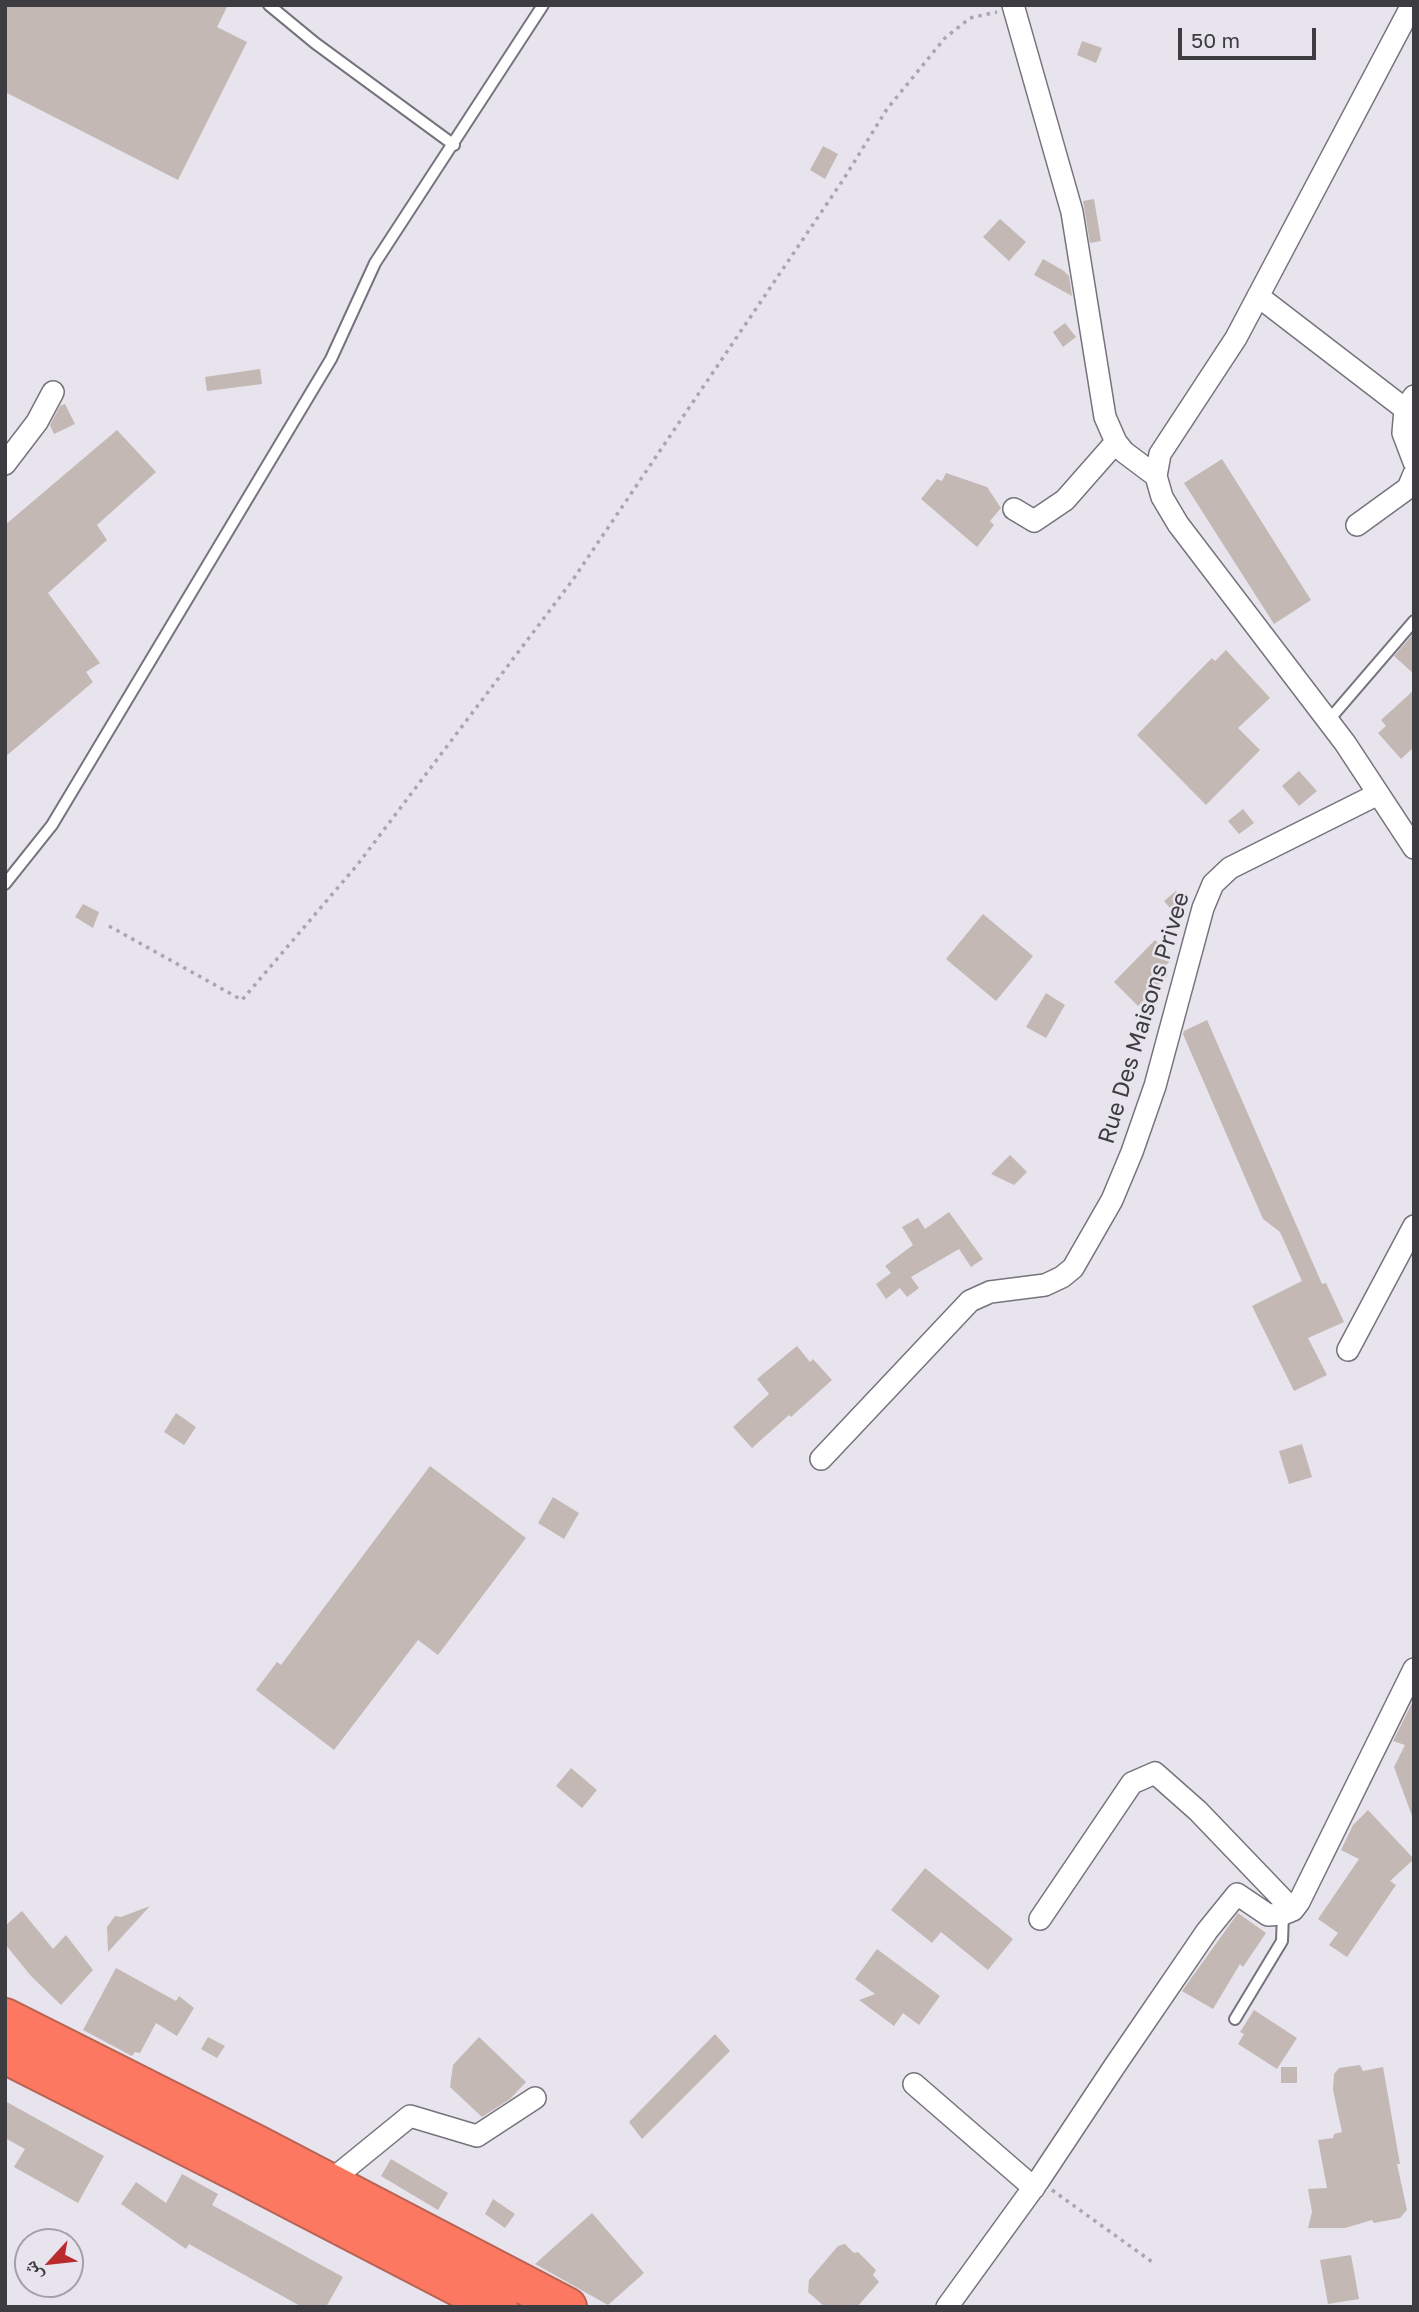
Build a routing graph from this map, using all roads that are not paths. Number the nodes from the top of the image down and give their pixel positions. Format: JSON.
{"nodes":[{"id":1,"x":269,"y":5,"type":"edge"},
{"id":2,"x":543,"y":5,"type":"edge"},
{"id":3,"x":1412,"y":5,"type":"edge"},
{"id":4,"x":1014,"y":6,"type":"edge"},
{"id":5,"x":1406,"y":39,"type":"edge"},
{"id":6,"x":454,"y":145,"type":"junction"},
{"id":7,"x":1258,"y":296,"type":"junction"},
{"id":8,"x":53,"y":392,"type":"dead end"},
{"id":9,"x":1411,"y":406,"type":"edge"},
{"id":10,"x":1116,"y":442,"type":"junction"},
{"id":11,"x":1414,"y":462,"type":"edge"},
{"id":12,"x":5,"y":464,"type":"edge"},
{"id":13,"x":1414,"y":474,"type":"edge"},
{"id":14,"x":1156,"y":476,"type":"junction"},
{"id":15,"x":1014,"y":509,"type":"dead end"},
{"id":16,"x":1357,"y":525,"type":"dead end"},
{"id":17,"x":1414,"y":621,"type":"edge"},
{"id":18,"x":1328,"y":721,"type":"junction"},
{"id":19,"x":1378,"y":794,"type":"junction"},
{"id":20,"x":1414,"y":848,"type":"edge"},
{"id":21,"x":5,"y":884,"type":"edge"},
{"id":22,"x":1414,"y":1226,"type":"edge"},
{"id":23,"x":1348,"y":1350,"type":"dead end"},
{"id":24,"x":821,"y":1459,"type":"dead end"},
{"id":25,"x":1414,"y":1669,"type":"edge"},
{"id":26,"x":1288,"y":1912,"type":"junction"},
{"id":27,"x":1040,"y":1919,"type":"dead end"},
{"id":28,"x":5,"y":2018,"type":"edge"},
{"id":29,"x":1236,"y":2019,"type":"dead end"},
{"id":30,"x":5,"y":2054,"type":"edge"},
{"id":31,"x":914,"y":2084,"type":"dead end"},
{"id":32,"x":536,"y":2098,"type":"dead end"},
{"id":33,"x":329,"y":2182,"type":"junction"},
{"id":34,"x":1037,"y":2184,"type":"junction"},
{"id":35,"x":498,"y":2307,"type":"edge"},
{"id":36,"x":567,"y":2307,"type":"edge"},
{"id":37,"x":947,"y":2307,"type":"edge"}],
"edges":[{"from":1,"to":6,"type":"lane"},
{"from":2,"to":6,"type":"lane"},
{"from":3,"to":5,"type":"street"},
{"from":4,"to":10,"type":"street"},
{"from":5,"to":7,"type":"street"},
{"from":6,"to":21,"type":"lane"},
{"from":7,"to":9,"type":"street"},
{"from":7,"to":14,"type":"street"},
{"from":8,"to":12,"type":"street"},
{"from":9,"to":11,"type":"street"},
{"from":10,"to":14,"type":"street"},
{"from":10,"to":15,"type":"street"},
{"from":13,"to":16,"type":"street"},
{"from":14,"to":18,"type":"street"},
{"from":17,"to":18,"type":"lane"},
{"from":18,"to":19,"type":"street"},
{"from":19,"to":20,"type":"street"},
{"from":19,"to":24,"type":"street","name":"Rue Des Maisons Privee"},
{"from":22,"to":23,"type":"street"},
{"from":25,"to":26,"type":"street"},
{"from":26,"to":27,"type":"street"},
{"from":26,"to":29,"type":"lane"},
{"from":26,"to":34,"type":"street"},
{"from":28,"to":33,"type":"highway"},
{"from":30,"to":35,"type":"highway"},
{"from":31,"to":34,"type":"street"},
{"from":32,"to":33,"type":"street"},
{"from":33,"to":36,"type":"highway"},
{"from":34,"to":37,"type":"street"}]}
